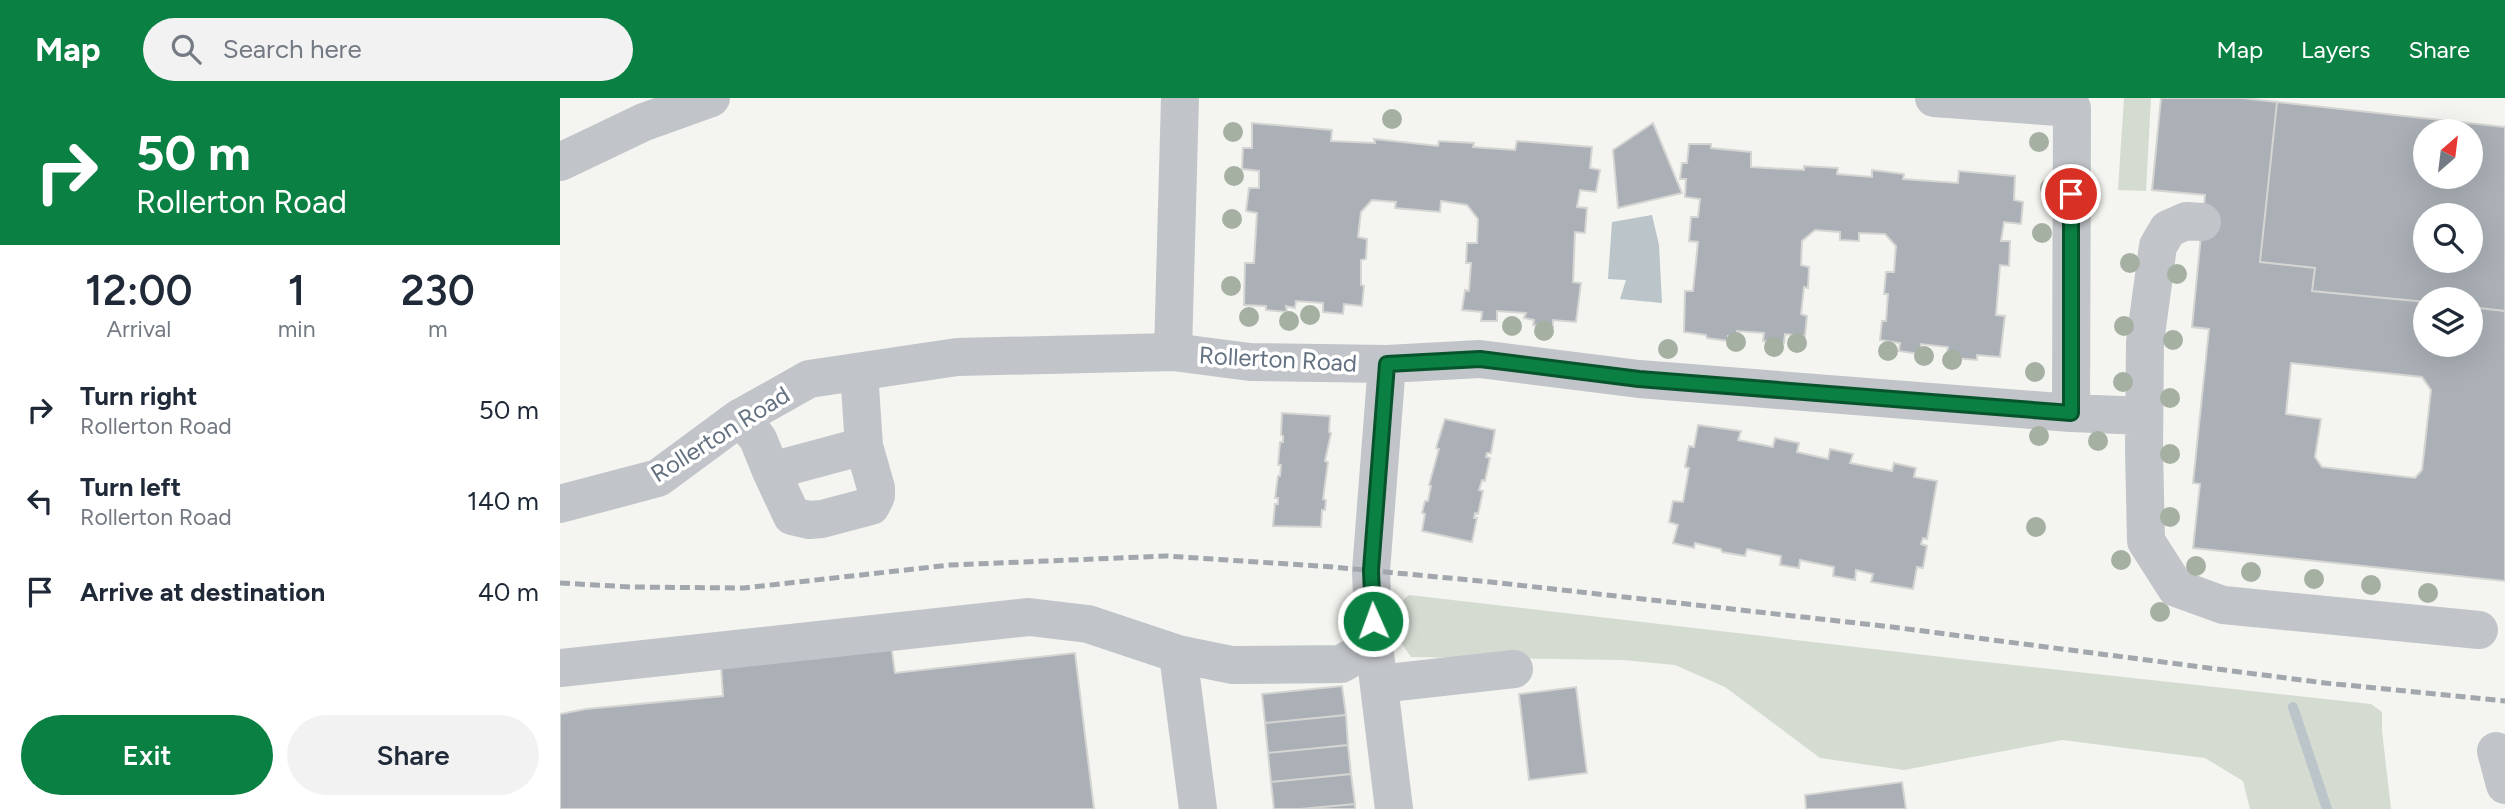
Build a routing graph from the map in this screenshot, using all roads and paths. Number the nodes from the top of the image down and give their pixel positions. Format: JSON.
{"nodes":[{"id":1,"x":711,"y":98,"type":"edge"},
{"id":2,"x":1180,"y":98,"type":"edge"},
{"id":3,"x":1934,"y":98,"type":"edge"},
{"id":4,"x":560,"y":162,"type":"edge"},
{"id":5,"x":2202,"y":222,"type":"dead end"},
{"id":6,"x":1173,"y":352,"type":"junction"},
{"id":7,"x":1387,"y":364,"type":"junction"},
{"id":8,"x":859,"y":372,"type":"junction"},
{"id":9,"x":2071,"y":413,"type":"junction"},
{"id":10,"x":2144,"y":416,"type":"junction"},
{"id":11,"x":741,"y":417,"type":"junction"},
{"id":12,"x":864,"y":446,"type":"junction"},
{"id":13,"x":771,"y":471,"type":"junction"},
{"id":14,"x":560,"y":504,"type":"edge"},
{"id":15,"x":2487,"y":636,"type":"edge"},
{"id":16,"x":1374,"y":645,"type":"junction"},
{"id":17,"x":1178,"y":654,"type":"junction"},
{"id":18,"x":560,"y":668,"type":"edge"},
{"id":19,"x":1514,"y":668,"type":"dead end"},
{"id":20,"x":1379,"y":684,"type":"junction"},
{"id":21,"x":1198,"y":809,"type":"edge"},
{"id":22,"x":1394,"y":809,"type":"edge"}],
"edges":[{"from":1,"to":4,"type":"street"},
{"from":2,"to":6,"type":"street","name":"Rollerton Road"},
{"from":3,"to":9,"type":"street"},
{"from":5,"to":10,"type":"street"},
{"from":6,"to":7,"type":"street","name":"Rollerton Road"},
{"from":6,"to":8,"type":"street","name":"Rollerton Road"},
{"from":7,"to":9,"type":"street","name":"Rollerton Road"},
{"from":7,"to":16,"type":"street"},
{"from":8,"to":11,"type":"street","name":"Rollerton Road"},
{"from":8,"to":12,"type":"street"},
{"from":9,"to":10,"type":"street","name":"Rollerton Road"},
{"from":10,"to":15,"type":"street"},
{"from":11,"to":13,"type":"street"},
{"from":11,"to":14,"type":"street","name":"Rollerton Road"},
{"from":12,"to":13,"type":"street"},
{"from":12,"to":13,"type":"street"},
{"from":16,"to":17,"type":"street"},
{"from":16,"to":20,"type":"street"},
{"from":17,"to":18,"type":"street"},
{"from":17,"to":21,"type":"street"},
{"from":19,"to":20,"type":"street"},
{"from":20,"to":22,"type":"street"}]}
